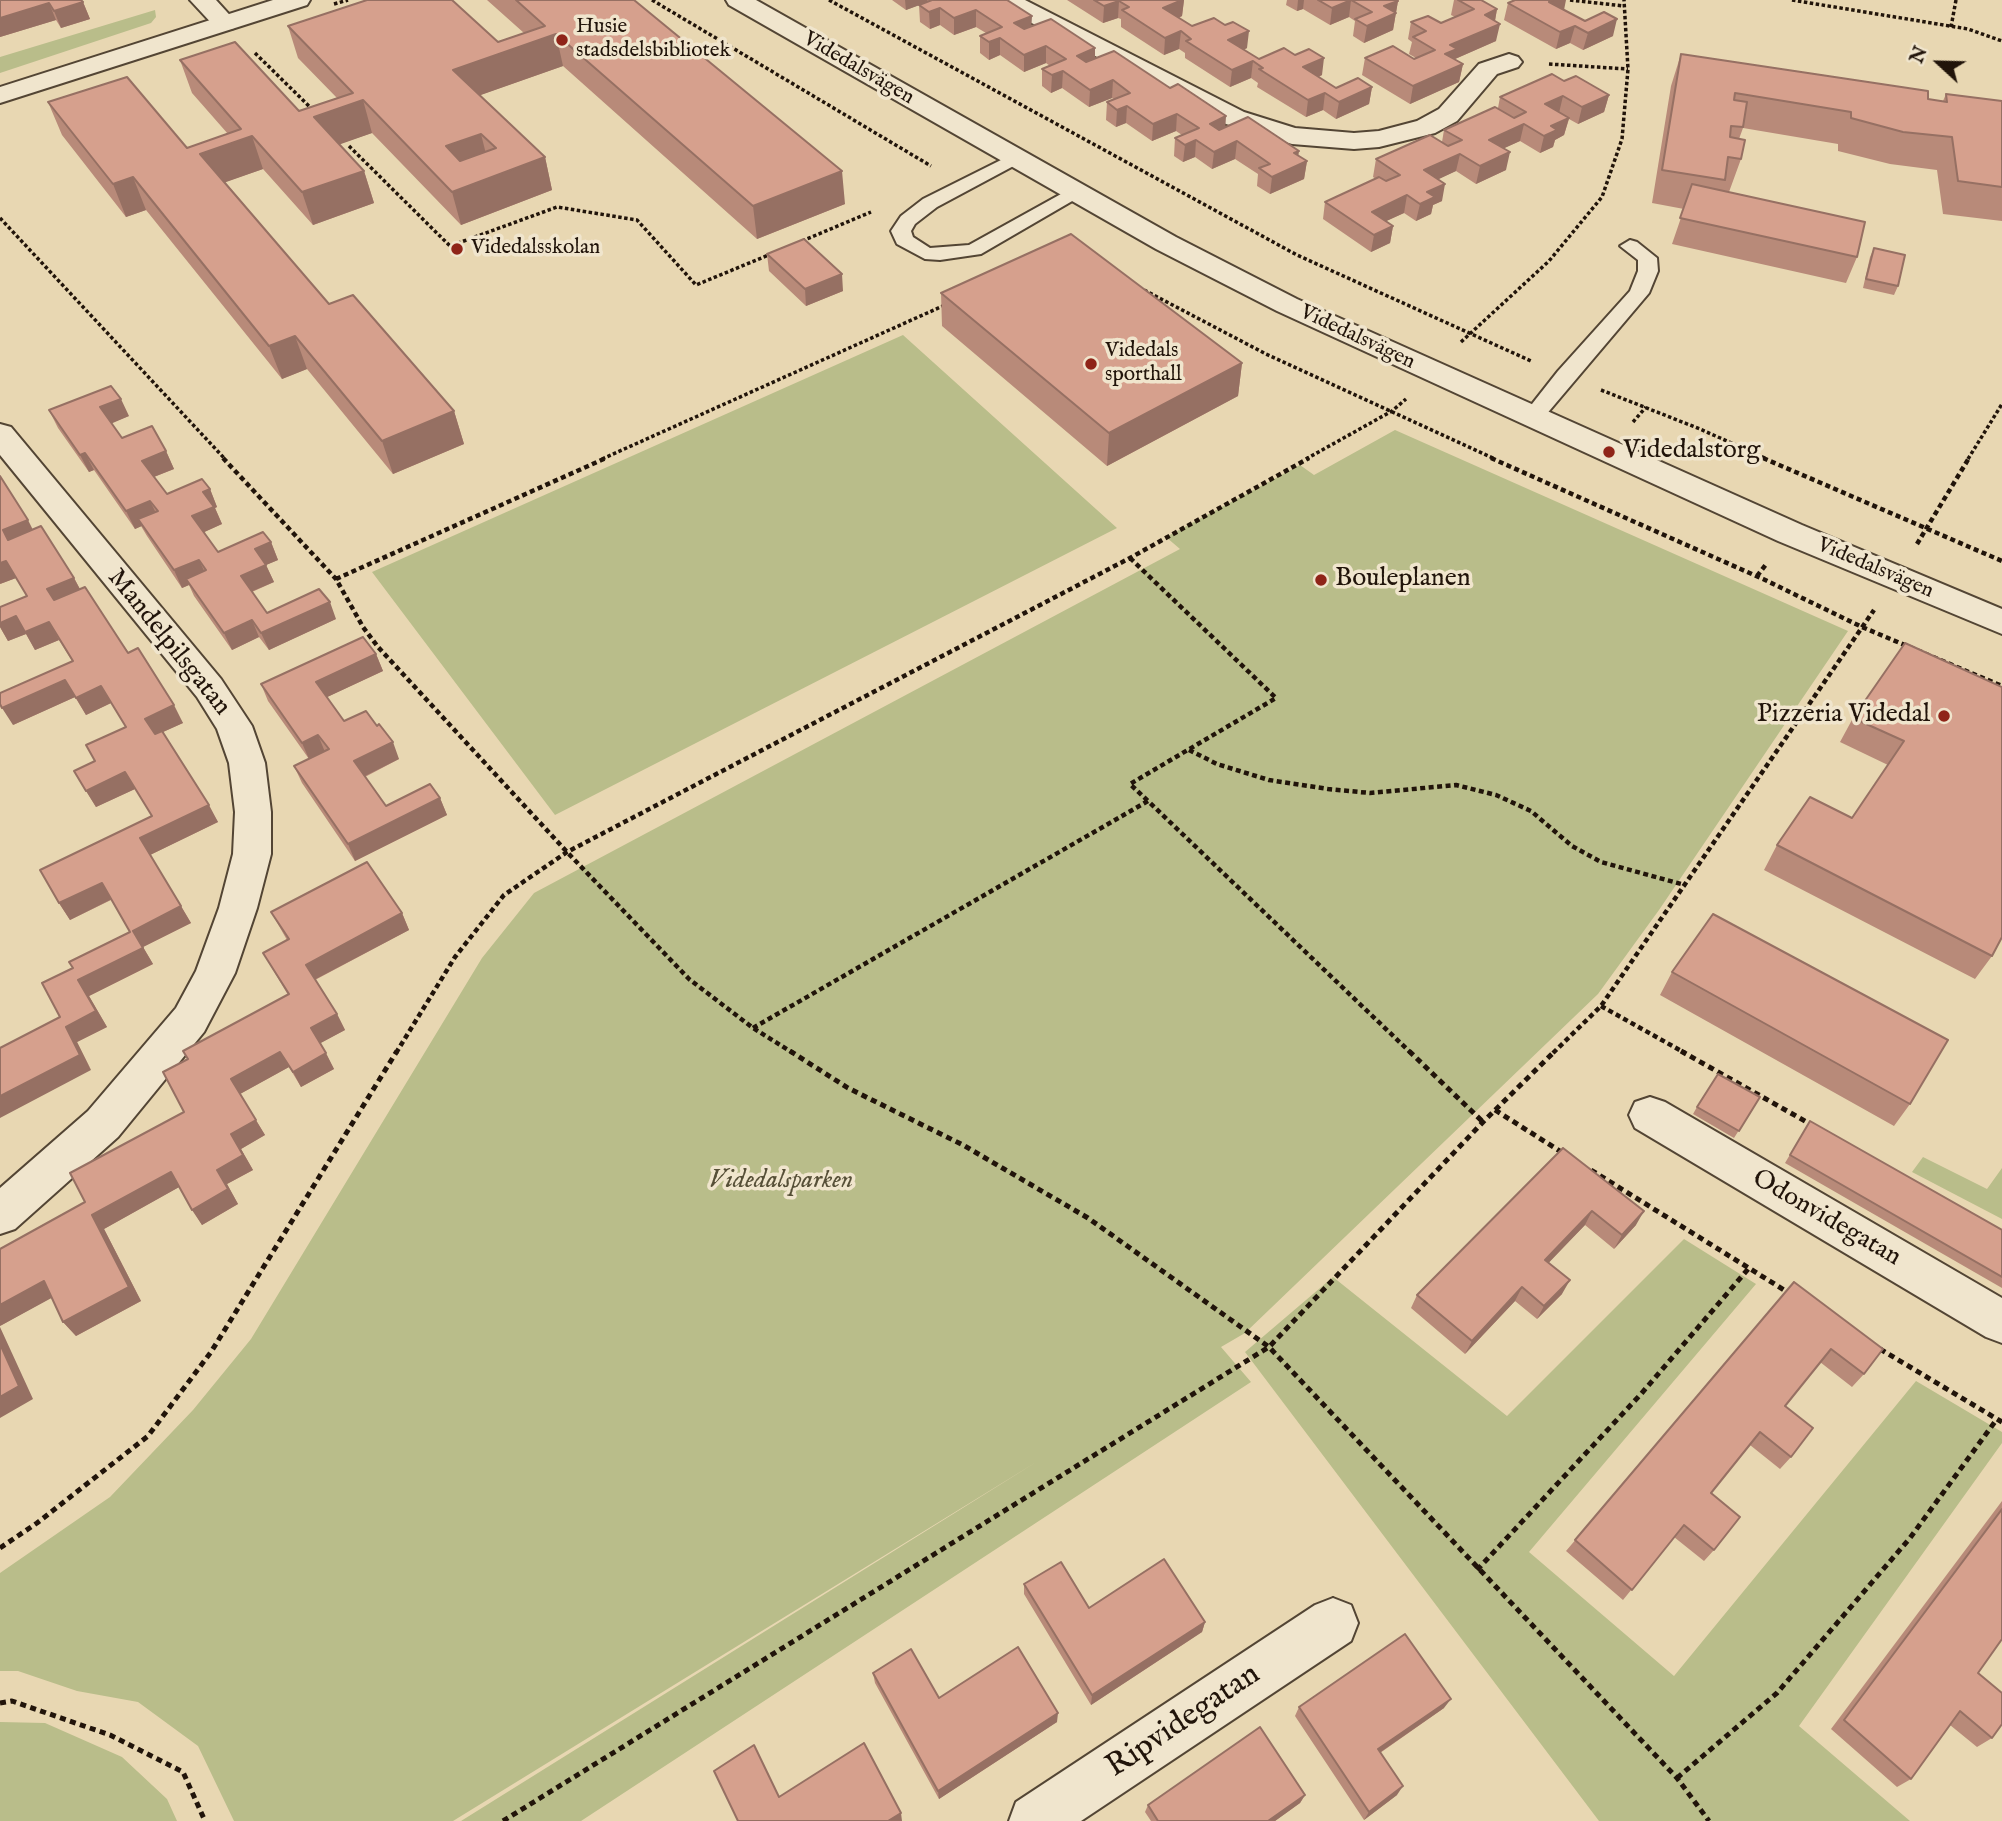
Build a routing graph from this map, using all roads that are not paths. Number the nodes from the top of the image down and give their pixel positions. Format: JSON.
{"nodes":[{"id":1,"x":202,"y":0,"type":"edge"},
{"id":2,"x":298,"y":0,"type":"edge"},
{"id":3,"x":738,"y":0,"type":"edge"},
{"id":4,"x":1006,"y":0,"type":"edge"},
{"id":5,"x":225,"y":23,"type":"junction"},
{"id":6,"x":1509,"y":62,"type":"road end"},
{"id":7,"x":0,"y":95,"type":"edge"},
{"id":8,"x":1014,"y":158,"type":"junction"},
{"id":9,"x":1077,"y":193,"type":"junction"},
{"id":10,"x":1629,"y":246,"type":"dead end"},
{"id":11,"x":1532,"y":418,"type":"junction"},
{"id":12,"x":0,"y":434,"type":"edge"},
{"id":13,"x":2002,"y":622,"type":"edge"},
{"id":14,"x":1650,"y":1115,"type":"dead end"},
{"id":15,"x":0,"y":1215,"type":"edge"},
{"id":16,"x":2002,"y":1322,"type":"edge"},
{"id":17,"x":1334,"y":1623,"type":"dead end"},
{"id":18,"x":1035,"y":1821,"type":"edge"}],
"edges":[{"from":1,"to":5,"type":"street"},
{"from":2,"to":5,"type":"street"},
{"from":3,"to":8,"type":"street","name":"Videdalsvägen"},
{"from":4,"to":6,"type":"street"},
{"from":5,"to":7,"type":"street"},
{"from":8,"to":9,"type":"street","name":"Videdalsvägen"},
{"from":8,"to":9,"type":"lane"},
{"from":9,"to":11,"type":"street","name":"Videdalsvägen"},
{"from":10,"to":11,"type":"lane"},
{"from":11,"to":13,"type":"street","name":"Videdalsvägen"},
{"from":12,"to":15,"type":"street","name":"Mandelpilsgatan"},
{"from":14,"to":16,"type":"street","name":"Odonvidegatan"},
{"from":17,"to":18,"type":"street","name":"Ripvidegatan"}]}
